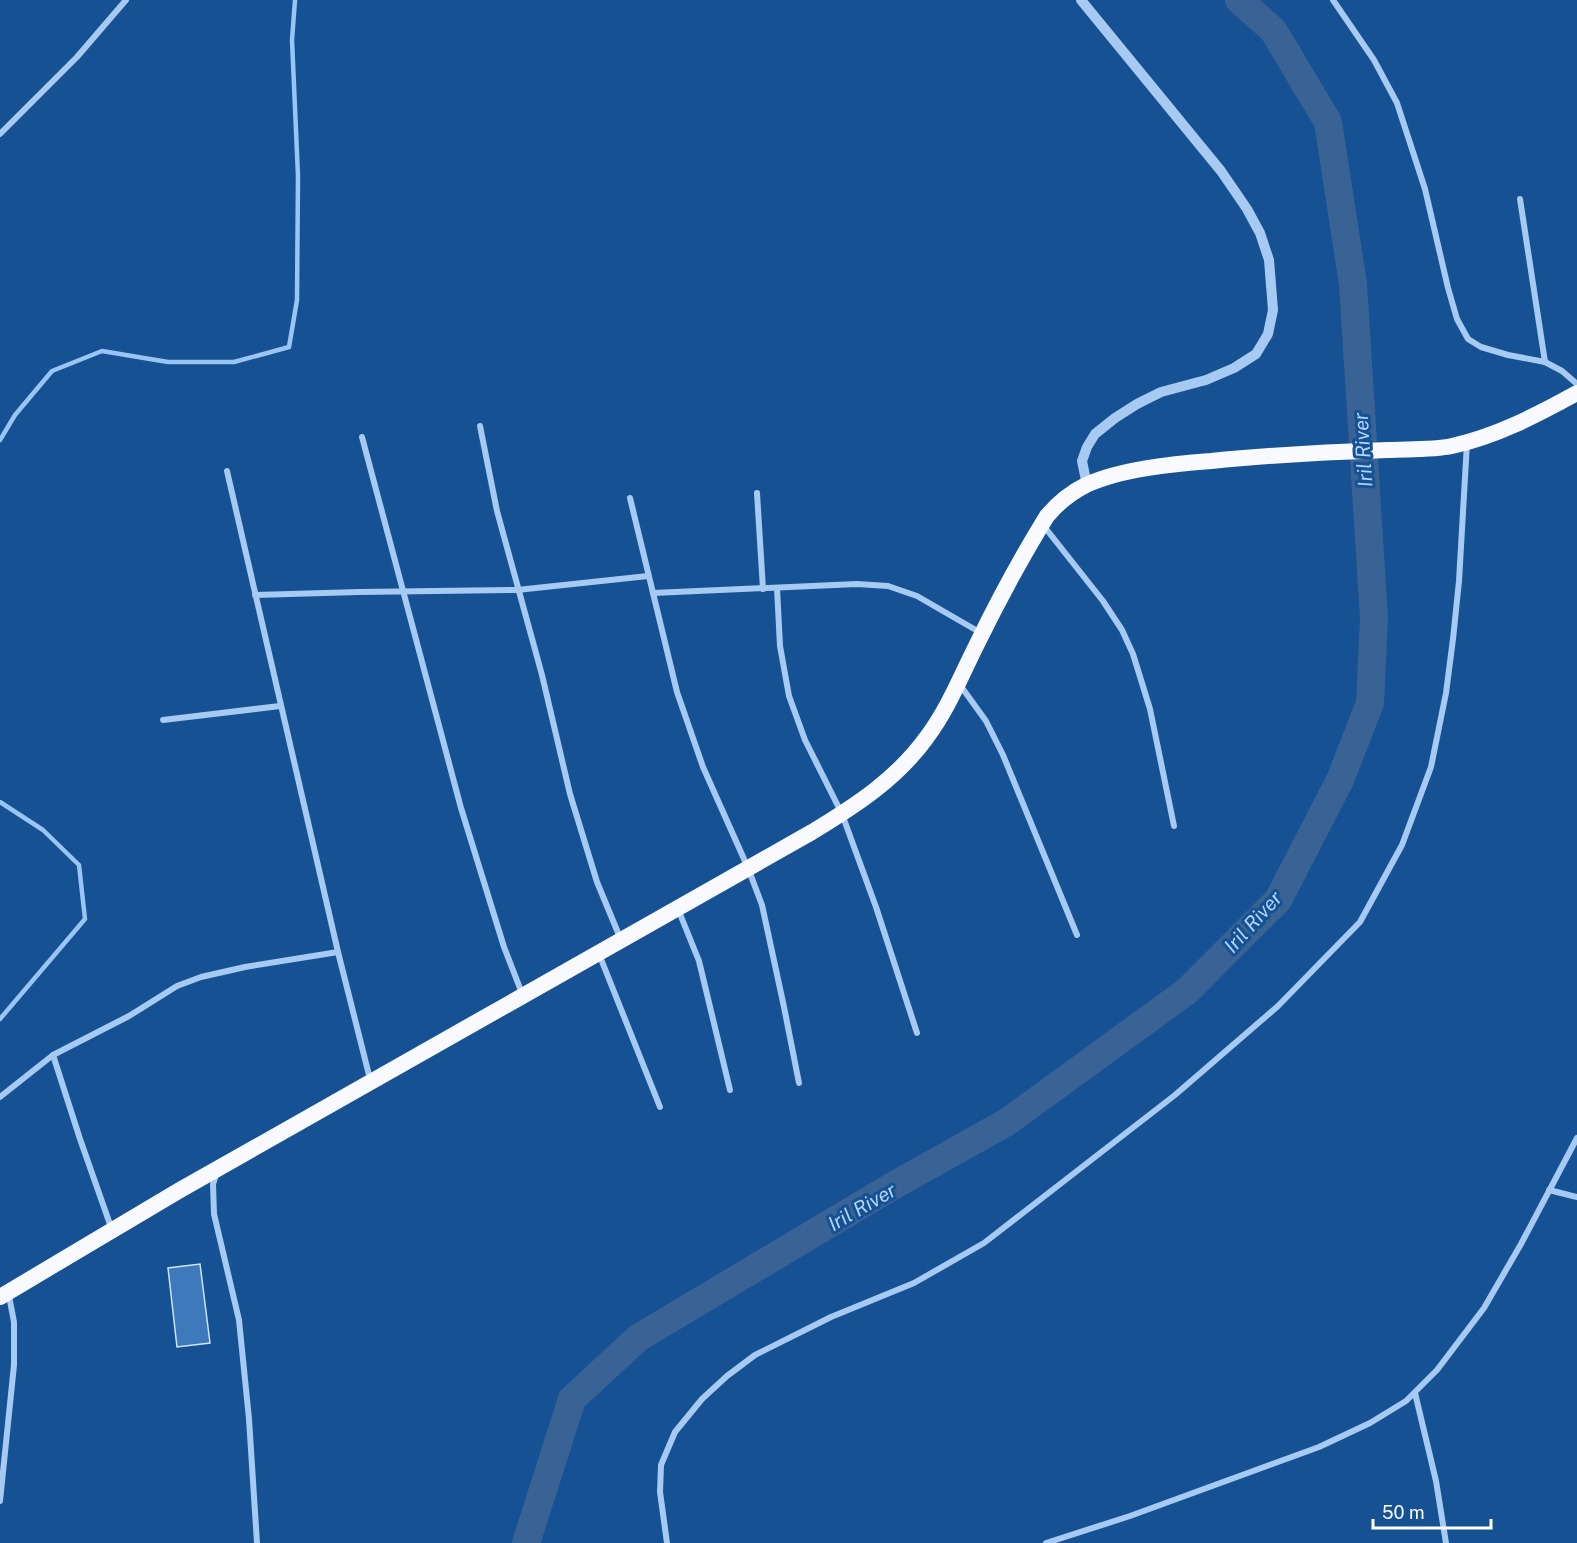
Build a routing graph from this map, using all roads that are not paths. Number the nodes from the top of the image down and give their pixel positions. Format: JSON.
{"nodes":[{"id":1,"x":126,"y":0,"type":"edge"},
{"id":2,"x":1081,"y":0,"type":"edge"},
{"id":3,"x":1333,"y":0,"type":"edge"},
{"id":4,"x":0,"y":134,"type":"edge"},
{"id":5,"x":1520,"y":199,"type":"dead end"},
{"id":6,"x":1545,"y":362,"type":"junction"},
{"id":7,"x":1577,"y":384,"type":"edge"},
{"id":8,"x":1577,"y":393,"type":"edge"},
{"id":9,"x":480,"y":426,"type":"dead end"},
{"id":10,"x":362,"y":437,"type":"dead end"},
{"id":11,"x":1467,"y":442,"type":"junction"},
{"id":12,"x":227,"y":471,"type":"dead end"},
{"id":13,"x":1087,"y":485,"type":"junction"},
{"id":14,"x":757,"y":493,"type":"dead end"},
{"id":15,"x":630,"y":498,"type":"dead end"},
{"id":16,"x":1042,"y":524,"type":"junction"},
{"id":17,"x":648,"y":576,"type":"junction"},
{"id":18,"x":777,"y":588,"type":"junction"},
{"id":19,"x":763,"y":589,"type":"junction"},
{"id":20,"x":517,"y":590,"type":"junction"},
{"id":21,"x":403,"y":592,"type":"junction"},
{"id":22,"x":653,"y":593,"type":"junction"},
{"id":23,"x":255,"y":595,"type":"junction"},
{"id":24,"x":982,"y":634,"type":"junction"},
{"id":25,"x":958,"y":682,"type":"junction"},
{"id":26,"x":280,"y":706,"type":"junction"},
{"id":27,"x":163,"y":720,"type":"dead end"},
{"id":28,"x":842,"y":814,"type":"junction"},
{"id":29,"x":1174,"y":826,"type":"dead end"},
{"id":30,"x":748,"y":868,"type":"junction"},
{"id":31,"x":677,"y":909,"type":"junction"},
{"id":32,"x":1077,"y":935,"type":"dead end"},
{"id":33,"x":621,"y":940,"type":"junction"},
{"id":34,"x":338,"y":952,"type":"junction"},
{"id":35,"x":598,"y":953,"type":"junction"},
{"id":36,"x":523,"y":996,"type":"junction"},
{"id":37,"x":917,"y":1033,"type":"dead end"},
{"id":38,"x":53,"y":1055,"type":"junction"},
{"id":39,"x":371,"y":1082,"type":"junction"},
{"id":40,"x":798,"y":1083,"type":"dead end"},
{"id":41,"x":730,"y":1090,"type":"dead end"},
{"id":42,"x":0,"y":1097,"type":"edge"},
{"id":43,"x":660,"y":1107,"type":"dead end"},
{"id":44,"x":1577,"y":1138,"type":"edge"},
{"id":45,"x":219,"y":1168,"type":"junction"},
{"id":46,"x":1549,"y":1190,"type":"junction"},
{"id":47,"x":1577,"y":1197,"type":"edge"},
{"id":48,"x":112,"y":1230,"type":"junction"},
{"id":49,"x":4,"y":1294,"type":"edge"},
{"id":50,"x":1415,"y":1393,"type":"junction"},
{"id":51,"x":0,"y":1501,"type":"edge"},
{"id":52,"x":256,"y":1543,"type":"edge"},
{"id":53,"x":667,"y":1543,"type":"edge"},
{"id":54,"x":1046,"y":1543,"type":"edge"},
{"id":55,"x":1446,"y":1543,"type":"edge"}],
"edges":[{"from":1,"to":4,"type":"street"},
{"from":2,"to":13,"type":"street"},
{"from":3,"to":6,"type":"street"},
{"from":5,"to":6,"type":"street"},
{"from":6,"to":7,"type":"street"},
{"from":8,"to":11,"type":"highway"},
{"from":9,"to":20,"type":"street"},
{"from":10,"to":21,"type":"street"},
{"from":11,"to":13,"type":"highway"},
{"from":11,"to":53,"type":"street"},
{"from":12,"to":23,"type":"street"},
{"from":13,"to":16,"type":"highway"},
{"from":14,"to":19,"type":"street"},
{"from":15,"to":17,"type":"street"},
{"from":16,"to":24,"type":"highway"},
{"from":16,"to":29,"type":"street"},
{"from":17,"to":20,"type":"street"},
{"from":17,"to":22,"type":"street"},
{"from":18,"to":19,"type":"street"},
{"from":18,"to":24,"type":"street"},
{"from":18,"to":28,"type":"street"},
{"from":19,"to":22,"type":"street"},
{"from":20,"to":21,"type":"street"},
{"from":20,"to":33,"type":"street"},
{"from":21,"to":23,"type":"street"},
{"from":21,"to":36,"type":"street"},
{"from":22,"to":30,"type":"street"},
{"from":23,"to":26,"type":"street"},
{"from":24,"to":25,"type":"highway"},
{"from":25,"to":28,"type":"highway"},
{"from":25,"to":32,"type":"street"},
{"from":26,"to":27,"type":"street"},
{"from":26,"to":34,"type":"street"},
{"from":28,"to":30,"type":"highway"},
{"from":28,"to":37,"type":"street"},
{"from":30,"to":31,"type":"highway"},
{"from":30,"to":40,"type":"street"},
{"from":31,"to":33,"type":"highway"},
{"from":31,"to":41,"type":"street"},
{"from":33,"to":35,"type":"highway"},
{"from":34,"to":38,"type":"street"},
{"from":34,"to":39,"type":"street"},
{"from":35,"to":36,"type":"highway"},
{"from":35,"to":43,"type":"street"},
{"from":36,"to":39,"type":"highway"},
{"from":38,"to":42,"type":"street"},
{"from":38,"to":48,"type":"street"},
{"from":39,"to":45,"type":"highway"},
{"from":44,"to":46,"type":"street"},
{"from":45,"to":48,"type":"highway"},
{"from":45,"to":52,"type":"street"},
{"from":46,"to":47,"type":"street"},
{"from":46,"to":50,"type":"street"},
{"from":48,"to":49,"type":"highway"},
{"from":49,"to":51,"type":"street"},
{"from":50,"to":54,"type":"street"},
{"from":50,"to":55,"type":"street"}]}
